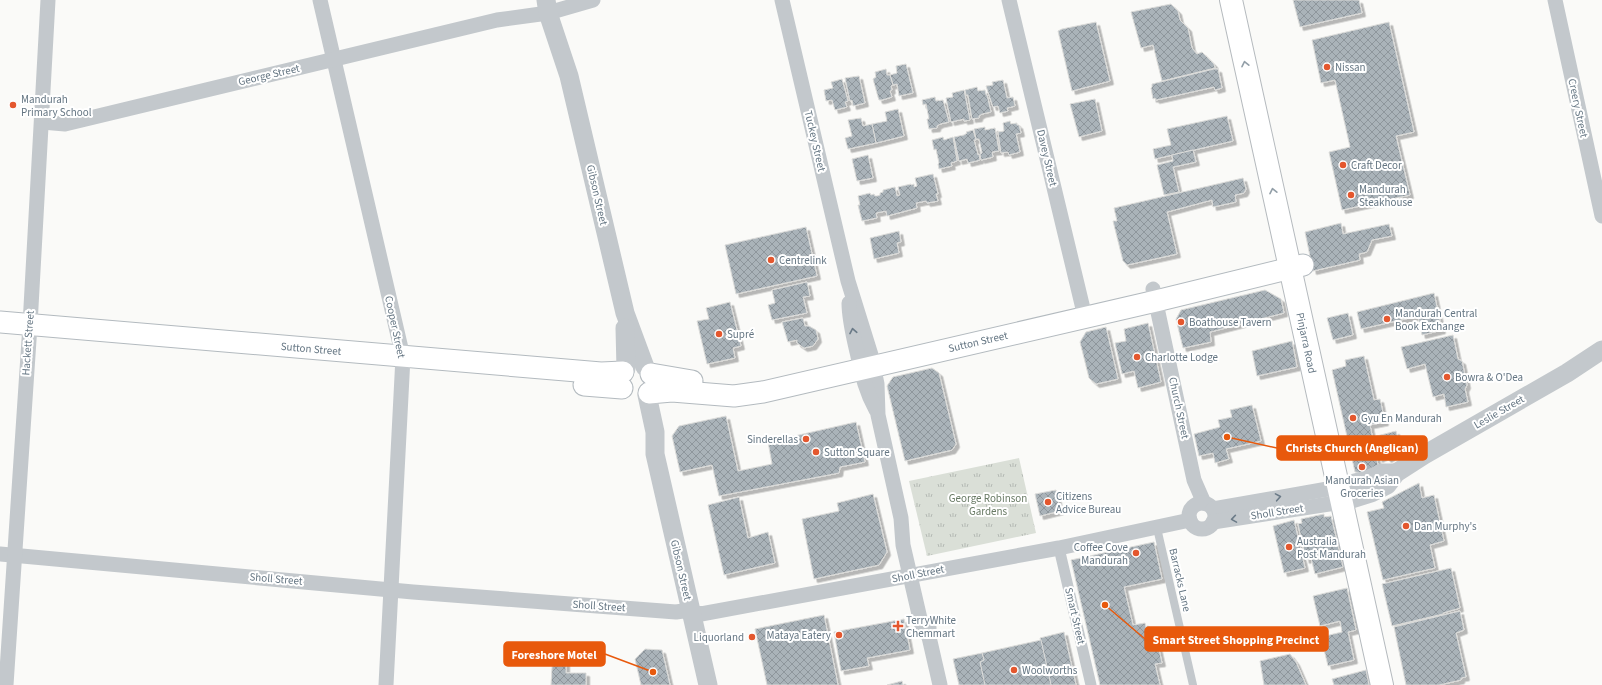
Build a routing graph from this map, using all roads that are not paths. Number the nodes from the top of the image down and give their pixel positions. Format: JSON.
{"nodes":[{"id":1,"x":48,"y":0,"type":"edge"},
{"id":2,"x":320,"y":0,"type":"edge"},
{"id":3,"x":593,"y":0,"type":"edge"},
{"id":4,"x":782,"y":0,"type":"edge"},
{"id":5,"x":1009,"y":0,"type":"edge"},
{"id":6,"x":1231,"y":0,"type":"edge"},
{"id":7,"x":1247,"y":0,"type":"edge"},
{"id":8,"x":1555,"y":0,"type":"edge"},
{"id":9,"x":551,"y":4,"type":"edge"},
{"id":10,"x":334,"y":60,"type":"junction"},
{"id":11,"x":42,"y":122,"type":"junction"},
{"id":12,"x":1602,"y":216,"type":"edge"},
{"id":13,"x":1295,"y":261,"type":"junction"},
{"id":14,"x":1155,"y":295,"type":"junction"},
{"id":15,"x":1084,"y":311,"type":"junction"},
{"id":16,"x":0,"y":322,"type":"edge"},
{"id":17,"x":29,"y":330,"type":"junction"},
{"id":18,"x":0,"y":333,"type":"edge"},
{"id":19,"x":1602,"y":350,"type":"edge"},
{"id":20,"x":866,"y":362,"type":"junction"},
{"id":21,"x":402,"y":363,"type":"junction"},
{"id":22,"x":637,"y":382,"type":"junction"},
{"id":23,"x":1346,"y":493,"type":"junction"},
{"id":24,"x":1202,"y":513,"type":"junction"},
{"id":25,"x":1157,"y":528,"type":"junction"},
{"id":26,"x":1059,"y":548,"type":"junction"},
{"id":27,"x":7,"y":554,"type":"edge"},
{"id":28,"x":914,"y":575,"type":"junction"},
{"id":29,"x":391,"y":590,"type":"junction"},
{"id":30,"x":691,"y":612,"type":"junction"},
{"id":31,"x":6,"y":685,"type":"edge"},
{"id":32,"x":386,"y":685,"type":"edge"},
{"id":33,"x":708,"y":685,"type":"edge"},
{"id":34,"x":940,"y":685,"type":"edge"},
{"id":35,"x":1091,"y":685,"type":"edge"},
{"id":36,"x":1193,"y":685,"type":"edge"},
{"id":37,"x":1382,"y":685,"type":"edge"},
{"id":38,"x":1396,"y":685,"type":"edge"}],
"edges":[{"from":1,"to":11,"type":"street","name":"Hackett Street"},
{"from":2,"to":10,"type":"street","name":"Cooper Street"},
{"from":3,"to":9,"type":"street","name":"George Street"},
{"from":4,"to":20,"type":"street","name":"Tuckey Street"},
{"from":5,"to":15,"type":"street","name":"Davey Street"},
{"from":13,"to":6,"type":"main road","name":"Pinjarra Road","one_way":true},
{"from":7,"to":13,"type":"main road","name":"Pinjarra Road"},
{"from":8,"to":12,"type":"street","name":"Creery Street"},
{"from":9,"to":10,"type":"street","name":"George Street"},
{"from":9,"to":22,"type":"street","name":"Gibson Street"},
{"from":10,"to":11,"type":"street","name":"George Street"},
{"from":10,"to":21,"type":"street","name":"Cooper Street"},
{"from":11,"to":17,"type":"street","name":"Hackett Street"},
{"from":13,"to":14,"type":"main road","name":"Sutton Street"},
{"from":13,"to":23,"type":"main road","name":"Pinjarra Road"},
{"from":14,"to":15,"type":"main road","name":"Sutton Street"},
{"from":14,"to":24,"type":"street","name":"Church Street"},
{"from":15,"to":20,"type":"main road","name":"Sutton Street"},
{"from":16,"to":17,"type":"main road","name":"Sutton Street"},
{"from":17,"to":18,"type":"main road","name":"Sutton Street"},
{"from":17,"to":21,"type":"main road","name":"Sutton Street"},
{"from":17,"to":27,"type":"street","name":"Hackett Street"},
{"from":19,"to":23,"type":"street","name":"Leslie Street"},
{"from":20,"to":22,"type":"main road","name":"Sutton Street"},
{"from":20,"to":28,"type":"street","name":"Tuckey Street"},
{"from":21,"to":22,"type":"main road","name":"Sutton Street"},
{"from":21,"to":29,"type":"street","name":"Cooper Street"},
{"from":22,"to":30,"type":"street","name":"Gibson Street"},
{"from":23,"to":24,"type":"street","name":"Sholl Street"},
{"from":23,"to":37,"type":"main road","name":"Pinjarra Road"},
{"from":23,"to":38,"type":"main road","name":"Pinjarra Road"},
{"from":24,"to":25,"type":"street","name":"Sholl Street"},
{"from":25,"to":26,"type":"street","name":"Sholl Street"},
{"from":25,"to":36,"type":"lane","name":"Barracks Lane"},
{"from":26,"to":28,"type":"street","name":"Sholl Street"},
{"from":26,"to":35,"type":"street","name":"Smart Street"},
{"from":27,"to":29,"type":"street","name":"Sholl Street"},
{"from":27,"to":31,"type":"street","name":"Hackett Street"},
{"from":28,"to":30,"type":"street","name":"Sholl Street"},
{"from":28,"to":34,"type":"street","name":"Tuckey Street"},
{"from":29,"to":30,"type":"street","name":"Sholl Street"},
{"from":29,"to":32,"type":"street","name":"Cooper Street"},
{"from":30,"to":33,"type":"street","name":"Gibson Street"}]}
